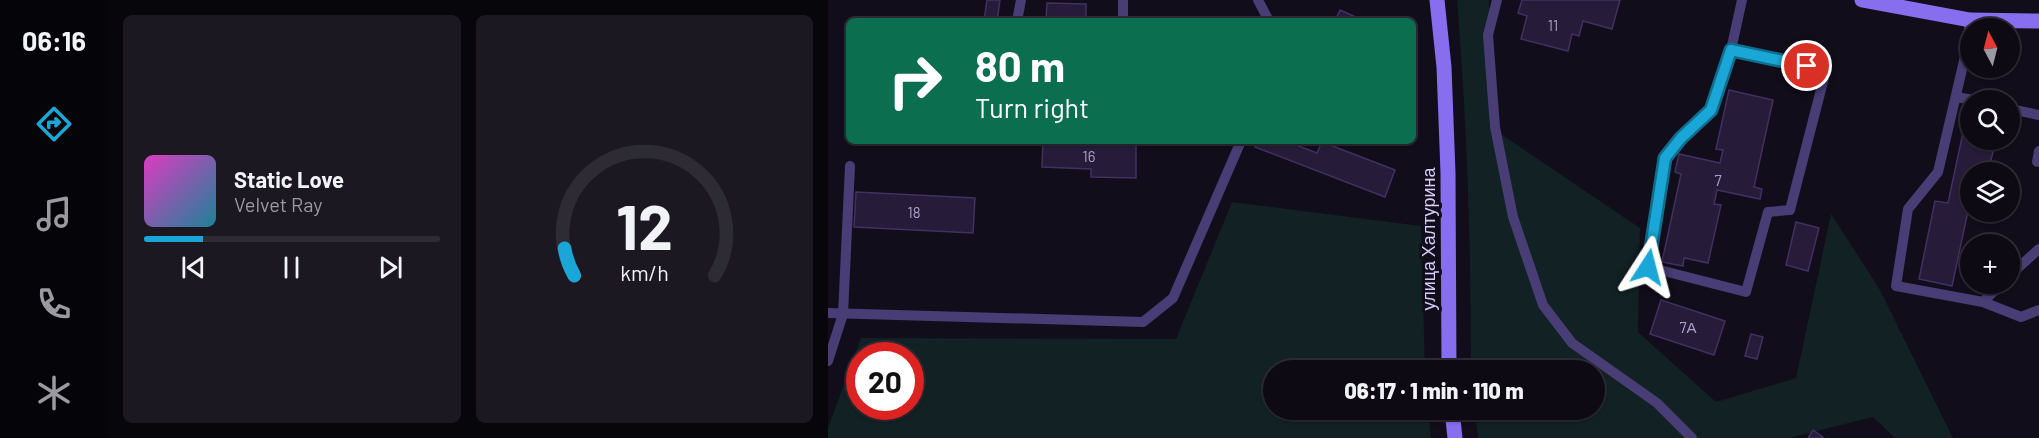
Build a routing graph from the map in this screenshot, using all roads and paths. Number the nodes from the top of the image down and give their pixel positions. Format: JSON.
{"nodes":[{"id":1,"x":1021,"y":0,"type":"edge"},
{"id":2,"x":1123,"y":0,"type":"edge"},
{"id":3,"x":1258,"y":0,"type":"edge"},
{"id":4,"x":1437,"y":0,"type":"edge"},
{"id":5,"x":1497,"y":0,"type":"edge"},
{"id":6,"x":1742,"y":0,"type":"edge"},
{"id":7,"x":1862,"y":0,"type":"edge"},
{"id":8,"x":1897,"y":4,"type":"edge"},
{"id":9,"x":1018,"y":18,"type":"edge"},
{"id":10,"x":1123,"y":18,"type":"edge"},
{"id":11,"x":1267,"y":18,"type":"edge"},
{"id":12,"x":1961,"y":18,"type":"edge"},
{"id":13,"x":2020,"y":21,"type":"edge"},
{"id":14,"x":2039,"y":21,"type":"edge"},
{"id":15,"x":1731,"y":50,"type":"junction"},
{"id":16,"x":1960,"y":74,"type":"edge"},
{"id":17,"x":1956,"y":96,"type":"junction"},
{"id":18,"x":1960,"y":97,"type":"edge"},
{"id":19,"x":2020,"y":111,"type":"edge"},
{"id":20,"x":2039,"y":115,"type":"edge"},
{"id":21,"x":1240,"y":144,"type":"edge"},
{"id":22,"x":850,"y":165,"type":"dead end"},
{"id":23,"x":2039,"y":249,"type":"edge"},
{"id":24,"x":2020,"y":265,"type":"edge"},
{"id":25,"x":1991,"y":294,"type":"edge"},
{"id":26,"x":1983,"y":302,"type":"junction"},
{"id":27,"x":2039,"y":310,"type":"edge"},
{"id":28,"x":828,"y":313,"type":"edge"},
{"id":29,"x":843,"y":314,"type":"junction"},
{"id":30,"x":1449,"y":360,"type":"edge"},
{"id":31,"x":828,"y":361,"type":"edge"},
{"id":32,"x":1453,"y":420,"type":"edge"},
{"id":33,"x":1455,"y":438,"type":"edge"},
{"id":34,"x":1692,"y":438,"type":"edge"}],
"edges":[{"from":1,"to":9,"type":"lane"},
{"from":2,"to":10,"type":"lane"},
{"from":3,"to":11,"type":"lane"},
{"from":4,"to":30,"type":"main road","name":"улица Халтурина"},
{"from":5,"to":34,"type":"lane"},
{"from":6,"to":15,"type":"lane"},
{"from":7,"to":8,"type":"main road"},
{"from":8,"to":12,"type":"main road"},
{"from":13,"to":14,"type":"main road"},
{"from":15,"to":15,"type":"lane"},
{"from":16,"to":17,"type":"lane"},
{"from":17,"to":18,"type":"lane"},
{"from":17,"to":26,"type":"lane"},
{"from":19,"to":20,"type":"lane"},
{"from":21,"to":29,"type":"lane"},
{"from":22,"to":29,"type":"lane"},
{"from":23,"to":24,"type":"lane"},
{"from":25,"to":26,"type":"lane"},
{"from":26,"to":27,"type":"lane"},
{"from":28,"to":29,"type":"lane"},
{"from":29,"to":31,"type":"lane"},
{"from":32,"to":33,"type":"main road"}]}
